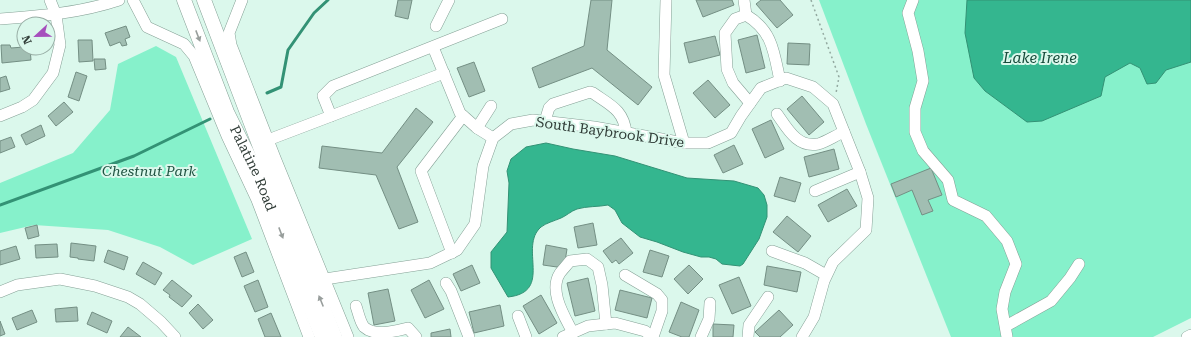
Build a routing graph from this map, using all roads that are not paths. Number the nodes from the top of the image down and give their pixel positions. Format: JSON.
{"nodes":[{"id":1,"x":50,"y":0,"type":"edge"},
{"id":2,"x":119,"y":0,"type":"edge"},
{"id":3,"x":133,"y":0,"type":"edge"},
{"id":4,"x":184,"y":0,"type":"edge"},
{"id":5,"x":204,"y":0,"type":"edge"},
{"id":6,"x":242,"y":0,"type":"edge"},
{"id":7,"x":449,"y":0,"type":"edge"},
{"id":8,"x":666,"y":0,"type":"edge"},
{"id":9,"x":744,"y":0,"type":"edge"},
{"id":10,"x":913,"y":0,"type":"edge"},
{"id":11,"x":56,"y":15,"type":"junction"},
{"id":12,"x":746,"y":15,"type":"junction"},
{"id":13,"x":0,"y":19,"type":"edge"},
{"id":14,"x":502,"y":19,"type":"dead end"},
{"id":15,"x":436,"y":26,"type":"dead end"},
{"id":16,"x":433,"y":46,"type":"junction"},
{"id":17,"x":444,"y":73,"type":"junction"},
{"id":18,"x":780,"y":81,"type":"junction"},
{"id":19,"x":750,"y":103,"type":"junction"},
{"id":20,"x":491,"y":106,"type":"dead end"},
{"id":21,"x":777,"y":114,"type":"dead end"},
{"id":22,"x":0,"y":116,"type":"edge"},
{"id":23,"x":331,"y":116,"type":"junction"},
{"id":24,"x":463,"y":116,"type":"junction"},
{"id":25,"x":545,"y":121,"type":"junction"},
{"id":26,"x":477,"y":128,"type":"junction"},
{"id":27,"x":844,"y":132,"type":"junction"},
{"id":28,"x":626,"y":133,"type":"junction"},
{"id":29,"x":492,"y":138,"type":"junction"},
{"id":30,"x":268,"y":140,"type":"junction"},
{"id":31,"x":684,"y":143,"type":"junction"},
{"id":32,"x":860,"y":172,"type":"junction"},
{"id":33,"x":815,"y":191,"type":"dead end"},
{"id":34,"x":772,"y":251,"type":"dead end"},
{"id":35,"x":452,"y":253,"type":"junction"},
{"id":36,"x":1079,"y":264,"type":"dead end"},
{"id":37,"x":625,"y":275,"type":"dead end"},
{"id":38,"x":826,"y":275,"type":"junction"},
{"id":39,"x":325,"y":279,"type":"junction"},
{"id":40,"x":446,"y":283,"type":"dead end"},
{"id":41,"x":0,"y":292,"type":"edge"},
{"id":42,"x":768,"y":297,"type":"dead end"},
{"id":43,"x":710,"y":303,"type":"dead end"},
{"id":44,"x":356,"y":306,"type":"dead end"},
{"id":45,"x":518,"y":316,"type":"dead end"},
{"id":46,"x":606,"y":324,"type":"junction"},
{"id":47,"x":1007,"y":332,"type":"edge"},
{"id":48,"x":568,"y":335,"type":"edge"},
{"id":49,"x":1191,"y":335,"type":"edge"},
{"id":50,"x":175,"y":337,"type":"edge"},
{"id":51,"x":309,"y":337,"type":"edge"},
{"id":52,"x":322,"y":337,"type":"edge"},
{"id":53,"x":335,"y":337,"type":"edge"},
{"id":54,"x":348,"y":337,"type":"edge"},
{"id":55,"x":416,"y":337,"type":"edge"},
{"id":56,"x":469,"y":337,"type":"edge"},
{"id":57,"x":526,"y":337,"type":"edge"},
{"id":58,"x":653,"y":337,"type":"edge"},
{"id":59,"x":701,"y":337,"type":"edge"},
{"id":60,"x":748,"y":337,"type":"edge"},
{"id":61,"x":802,"y":337,"type":"edge"},
{"id":62,"x":1187,"y":337,"type":"edge"}],
"edges":[{"from":1,"to":11,"type":"street"},
{"from":2,"to":11,"type":"street"},
{"from":3,"to":51,"type":"street"},
{"from":4,"to":52,"type":"main road","name":"Palatine Road","one_way":true},
{"from":53,"to":5,"type":"main road","name":"Palatine Road","one_way":true},
{"from":6,"to":30,"type":"street","name":"Palatine Road"},
{"from":7,"to":15,"type":"street"},
{"from":8,"to":31,"type":"street"},
{"from":9,"to":12,"type":"street"},
{"from":10,"to":47,"type":"street"},
{"from":11,"to":13,"type":"street"},
{"from":11,"to":22,"type":"street"},
{"from":12,"to":18,"type":"street"},
{"from":12,"to":19,"type":"street"},
{"from":14,"to":16,"type":"street"},
{"from":16,"to":17,"type":"street"},
{"from":16,"to":23,"type":"street"},
{"from":17,"to":23,"type":"street"},
{"from":17,"to":24,"type":"street"},
{"from":18,"to":19,"type":"street","name":"South Baybrook Drive"},
{"from":18,"to":27,"type":"street","name":"South Baybrook Drive"},
{"from":19,"to":31,"type":"street","name":"South Baybrook Drive"},
{"from":20,"to":26,"type":"street"},
{"from":21,"to":27,"type":"street"},
{"from":23,"to":30,"type":"street"},
{"from":24,"to":26,"type":"street"},
{"from":24,"to":35,"type":"street"},
{"from":25,"to":28,"type":"street","name":"South Baybrook Drive"},
{"from":25,"to":28,"type":"street"},
{"from":25,"to":29,"type":"street","name":"South Baybrook Drive"},
{"from":26,"to":29,"type":"street"},
{"from":27,"to":32,"type":"street","name":"South Baybrook Drive"},
{"from":28,"to":31,"type":"street","name":"South Baybrook Drive"},
{"from":29,"to":35,"type":"street"},
{"from":30,"to":39,"type":"street","name":"Palatine Road"},
{"from":32,"to":33,"type":"street"},
{"from":32,"to":38,"type":"street","name":"South Baybrook Drive"},
{"from":34,"to":38,"type":"street"},
{"from":35,"to":39,"type":"street"},
{"from":36,"to":47,"type":"street"},
{"from":37,"to":58,"type":"street"},
{"from":38,"to":61,"type":"street","name":"South Baybrook Drive"},
{"from":39,"to":54,"type":"street","name":"Palatine Road"},
{"from":40,"to":56,"type":"street"},
{"from":41,"to":50,"type":"street"},
{"from":42,"to":60,"type":"street"},
{"from":43,"to":59,"type":"street"},
{"from":44,"to":55,"type":"street"},
{"from":45,"to":57,"type":"street"},
{"from":46,"to":48,"type":"street"},
{"from":46,"to":48,"type":"street"},
{"from":46,"to":58,"type":"street"},
{"from":49,"to":62,"type":"street"}]}
